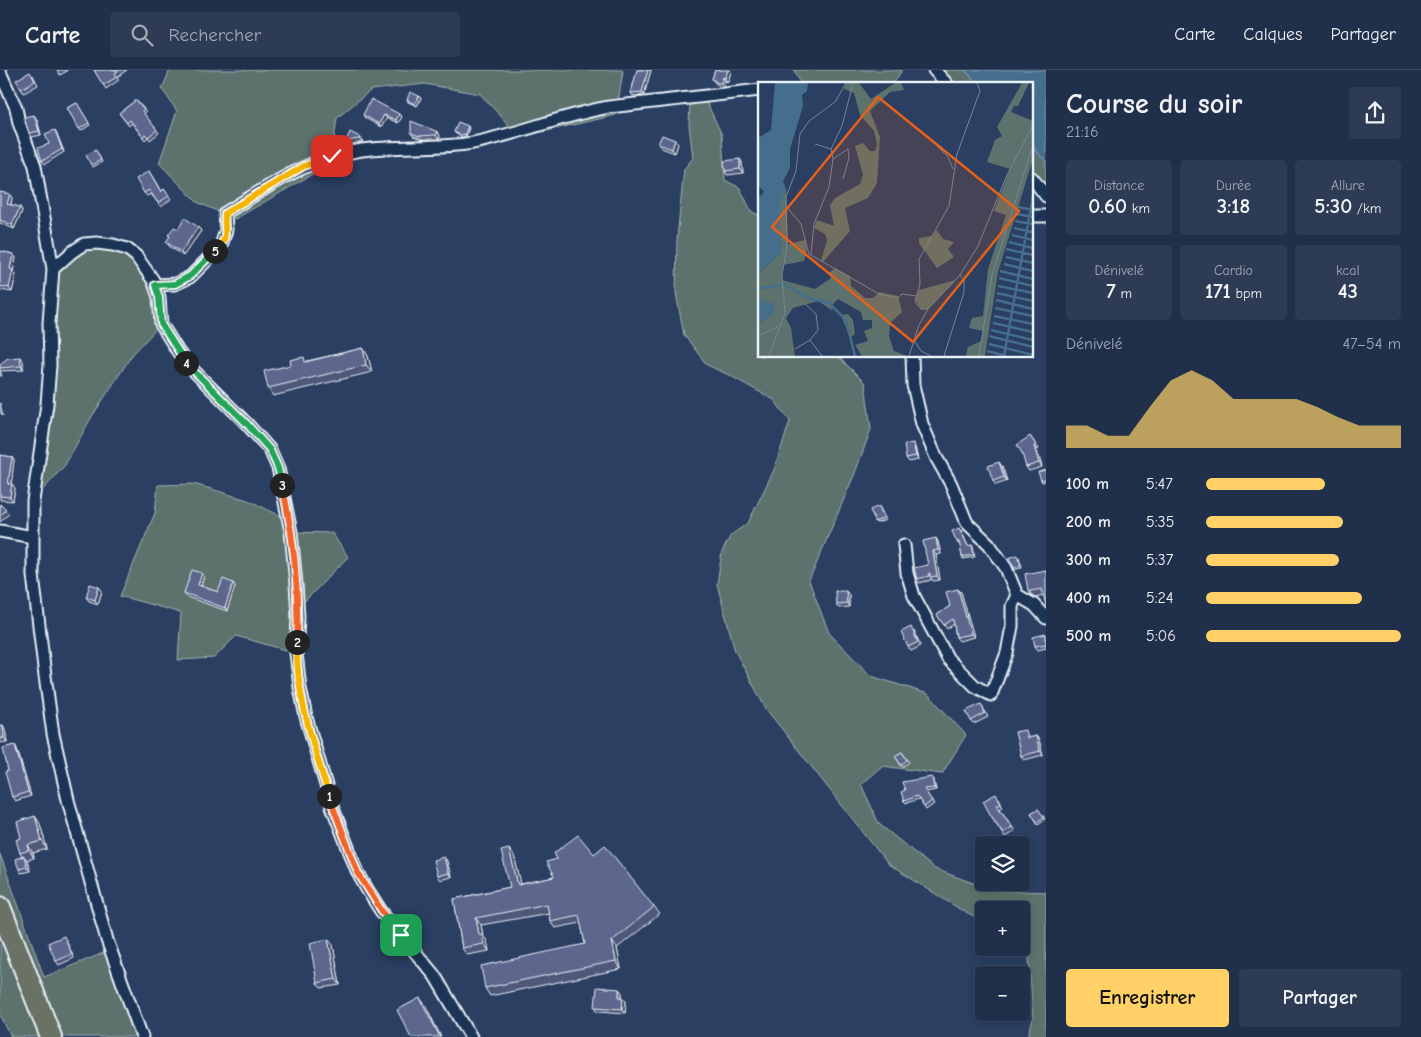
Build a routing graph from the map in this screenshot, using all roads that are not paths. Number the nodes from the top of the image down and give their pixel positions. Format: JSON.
{"nodes":[{"id":1,"x":934,"y":70,"type":"edge"},
{"id":2,"x":1,"y":78,"type":"edge"},
{"id":3,"x":945,"y":82,"type":"edge"},
{"id":4,"x":758,"y":90,"type":"edge"},
{"id":5,"x":1034,"y":181,"type":"edge"},
{"id":6,"x":1046,"y":196,"type":"edge"},
{"id":7,"x":53,"y":269,"type":"junction"},
{"id":8,"x":155,"y":285,"type":"junction"},
{"id":9,"x":912,"y":358,"type":"edge"},
{"id":10,"x":0,"y":531,"type":"edge"},
{"id":11,"x":32,"y":537,"type":"junction"},
{"id":12,"x":904,"y":545,"type":"dead end"},
{"id":13,"x":1017,"y":595,"type":"junction"},
{"id":14,"x":1046,"y":618,"type":"edge"},
{"id":15,"x":0,"y":907,"type":"edge"},
{"id":16,"x":51,"y":1037,"type":"edge"},
{"id":17,"x":142,"y":1037,"type":"edge"},
{"id":18,"x":471,"y":1037,"type":"edge"}],
"edges":[{"from":1,"to":3,"type":"street"},
{"from":2,"to":7,"type":"street"},
{"from":4,"to":8,"type":"street"},
{"from":5,"to":6,"type":"street"},
{"from":7,"to":8,"type":"street"},
{"from":7,"to":11,"type":"street"},
{"from":8,"to":18,"type":"street"},
{"from":9,"to":13,"type":"street"},
{"from":10,"to":11,"type":"street"},
{"from":11,"to":17,"type":"street"},
{"from":12,"to":13,"type":"street"},
{"from":13,"to":14,"type":"street"},
{"from":15,"to":16,"type":"highway"}]}
